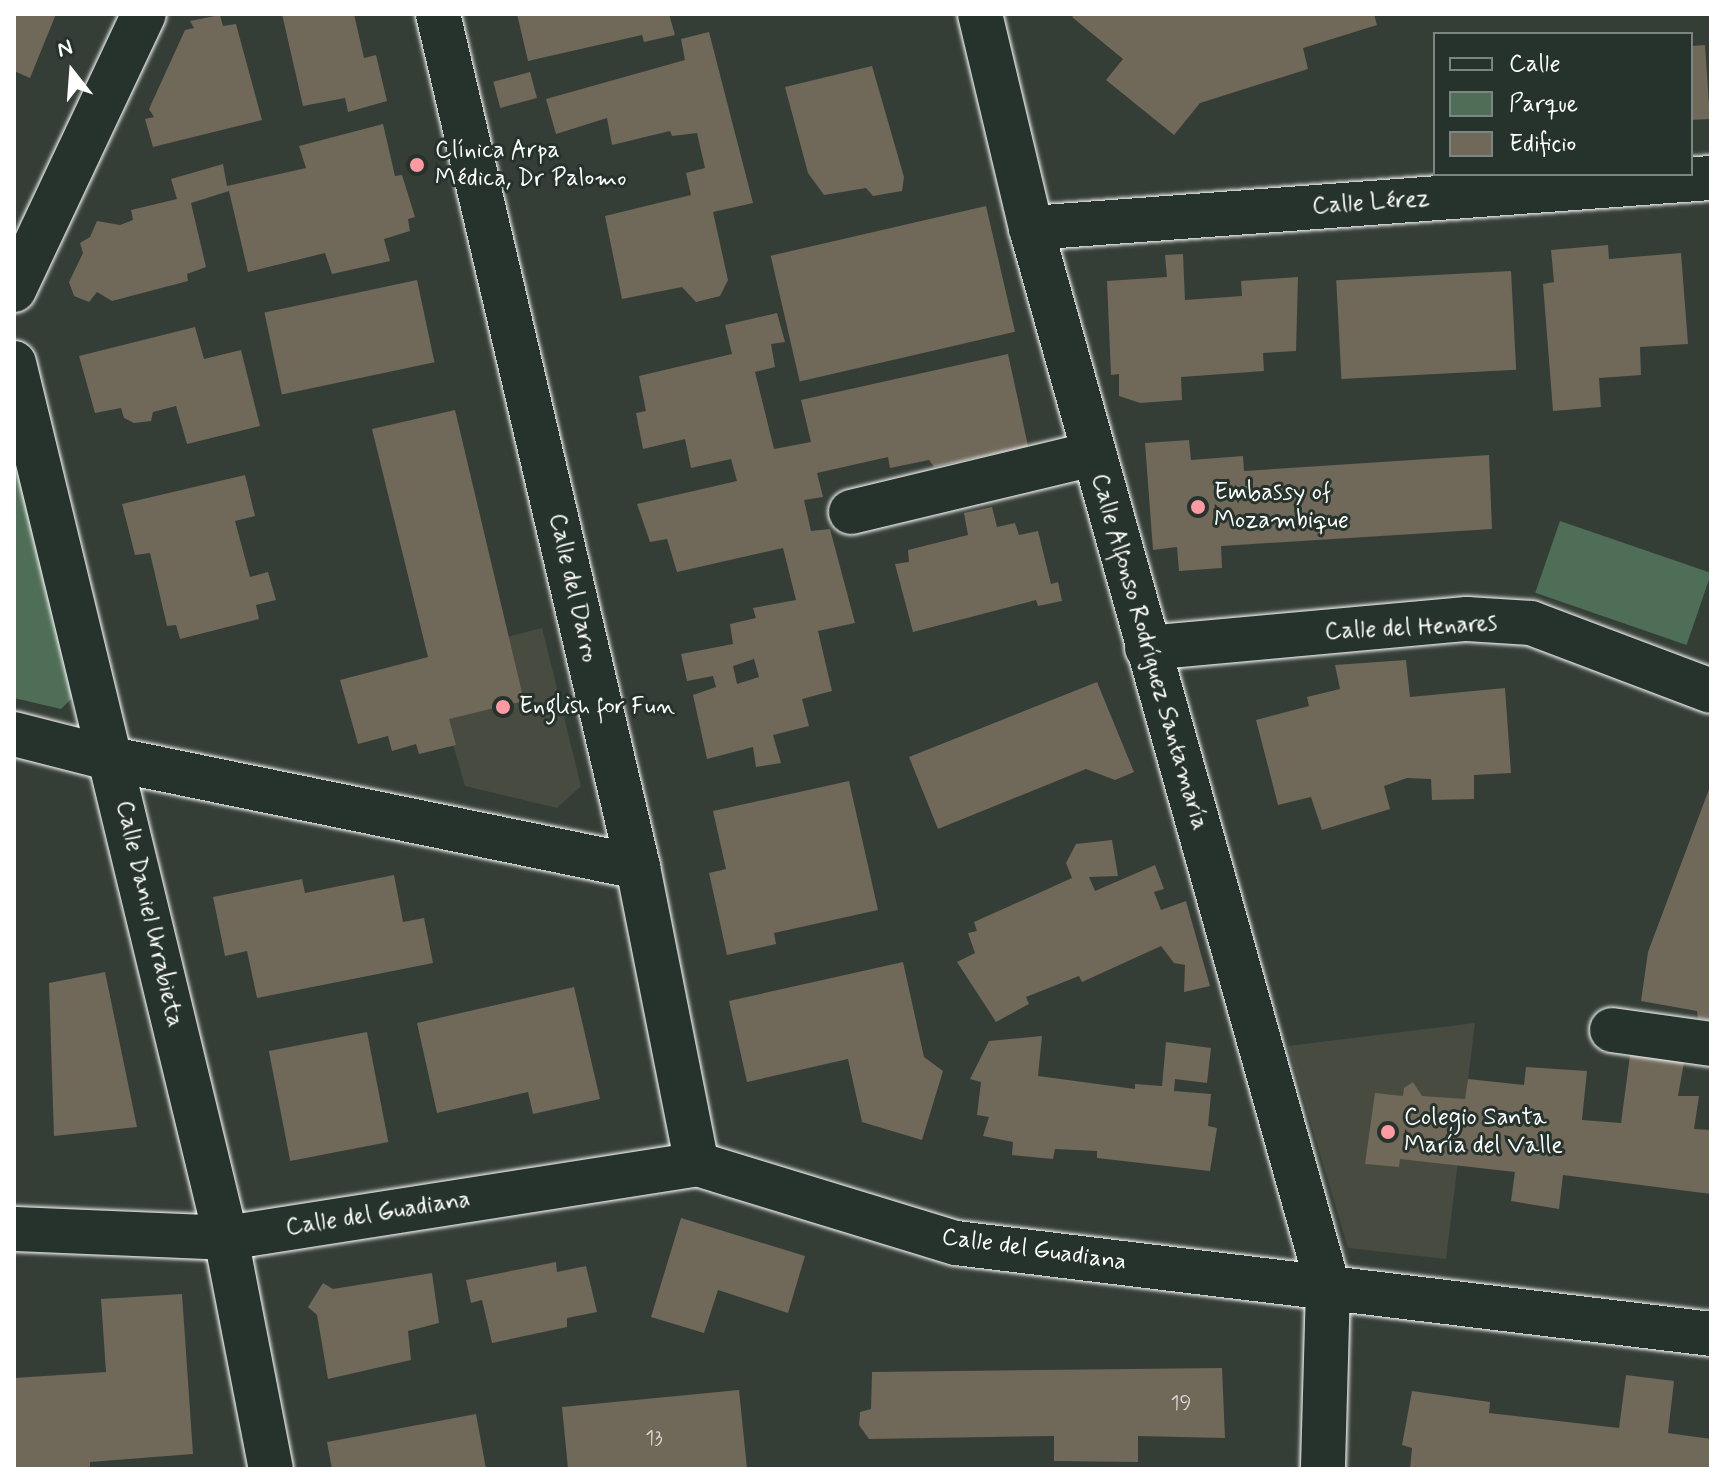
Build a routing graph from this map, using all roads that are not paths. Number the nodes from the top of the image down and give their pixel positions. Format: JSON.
{"nodes":[{"id":1,"x":144,"y":14,"type":"edge"},
{"id":2,"x":438,"y":14,"type":"edge"},
{"id":3,"x":980,"y":14,"type":"edge"},
{"id":4,"x":1711,"y":178,"type":"edge"},
{"id":5,"x":1031,"y":228,"type":"junction"},
{"id":6,"x":14,"y":290,"type":"edge"},
{"id":7,"x":14,"y":363,"type":"edge"},
{"id":8,"x":1093,"y":454,"type":"junction"},
{"id":9,"x":851,"y":512,"type":"dead end"},
{"id":10,"x":1147,"y":648,"type":"junction"},
{"id":11,"x":1711,"y":691,"type":"edge"},
{"id":12,"x":14,"y":734,"type":"edge"},
{"id":13,"x":112,"y":759,"type":"junction"},
{"id":14,"x":638,"y":867,"type":"junction"},
{"id":15,"x":1612,"y":1030,"type":"dead end"},
{"id":16,"x":1711,"y":1044,"type":"edge"},
{"id":17,"x":697,"y":1164,"type":"junction"},
{"id":18,"x":14,"y":1229,"type":"edge"},
{"id":19,"x":226,"y":1238,"type":"junction"},
{"id":20,"x":1328,"y":1287,"type":"junction"},
{"id":21,"x":1711,"y":1334,"type":"edge"},
{"id":22,"x":271,"y":1469,"type":"edge"},
{"id":23,"x":1323,"y":1469,"type":"edge"}],
"edges":[{"from":1,"to":6,"type":"street"},
{"from":2,"to":14,"type":"street","name":"Calle del Darro"},
{"from":3,"to":5,"type":"street","name":"Calle Alfonso Rodríguez Santamaría"},
{"from":4,"to":5,"type":"street","name":"Calle Lérez"},
{"from":5,"to":8,"type":"street","name":"Calle Alfonso Rodríguez Santamaría"},
{"from":7,"to":13,"type":"street","name":"Calle Daniel Urrabieta"},
{"from":8,"to":9,"type":"street"},
{"from":8,"to":10,"type":"street","name":"Calle Alfonso Rodríguez Santamaría"},
{"from":10,"to":11,"type":"street","name":"Calle del Henares"},
{"from":10,"to":20,"type":"street","name":"Calle Alfonso Rodríguez Santamaría"},
{"from":12,"to":13,"type":"street"},
{"from":13,"to":14,"type":"street"},
{"from":13,"to":19,"type":"street","name":"Calle Daniel Urrabieta"},
{"from":14,"to":17,"type":"street","name":"Calle del Darro"},
{"from":15,"to":16,"type":"street"},
{"from":17,"to":19,"type":"street","name":"Calle del Guadiana"},
{"from":17,"to":20,"type":"street","name":"Calle del Guadiana"},
{"from":18,"to":19,"type":"street","name":"Calle del Guadiana"},
{"from":19,"to":22,"type":"street","name":"Calle Daniel Urrabieta"},
{"from":20,"to":21,"type":"street","name":"Calle del Guadiana"},
{"from":20,"to":23,"type":"street","name":"Calle Alfonso Rodríguez Santamaría"}]}
